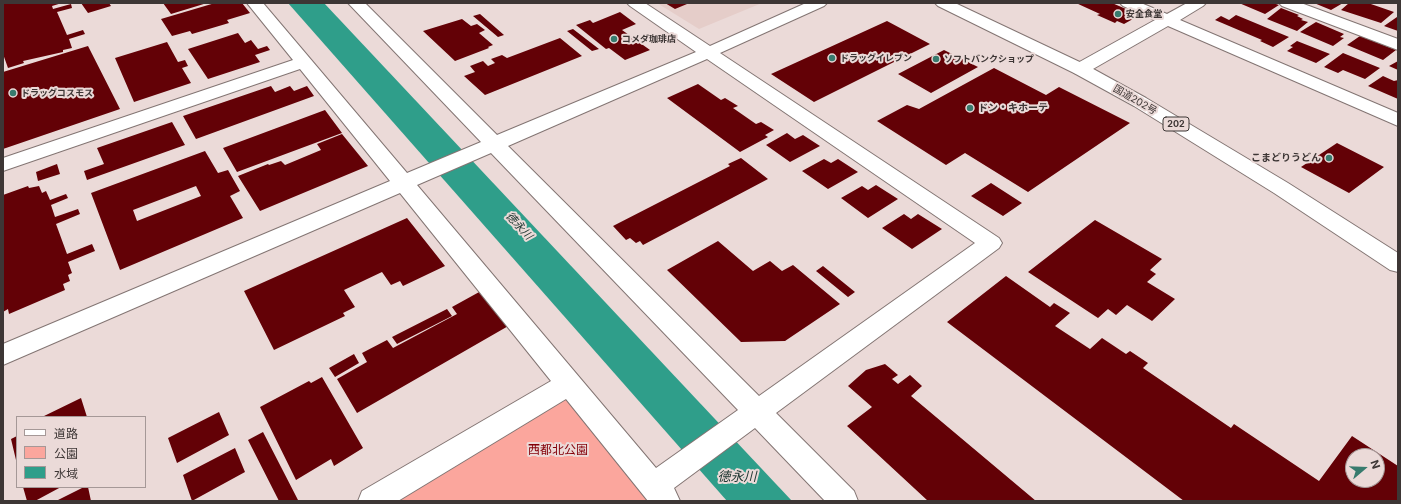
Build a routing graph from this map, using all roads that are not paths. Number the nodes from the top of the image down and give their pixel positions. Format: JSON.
{"nodes":[{"id":1,"x":255,"y":3,"type":"edge"},
{"id":2,"x":356,"y":3,"type":"edge"},
{"id":3,"x":635,"y":3,"type":"edge"},
{"id":4,"x":819,"y":3,"type":"edge"},
{"id":5,"x":943,"y":3,"type":"edge"},
{"id":6,"x":1128,"y":3,"type":"edge"},
{"id":7,"x":1198,"y":3,"type":"edge"},
{"id":8,"x":1287,"y":3,"type":"edge"},
{"id":9,"x":1167,"y":20,"type":"junction"},
{"id":10,"x":1398,"y":46,"type":"edge"},
{"id":11,"x":709,"y":52,"type":"junction"},
{"id":12,"x":303,"y":62,"type":"junction"},
{"id":13,"x":1080,"y":69,"type":"junction"},
{"id":14,"x":1398,"y":120,"type":"edge"},
{"id":15,"x":496,"y":144,"type":"junction"},
{"id":16,"x":3,"y":165,"type":"edge"},
{"id":17,"x":405,"y":183,"type":"junction"},
{"id":18,"x":1398,"y":264,"type":"edge"},
{"id":19,"x":3,"y":355,"type":"edge"},
{"id":20,"x":570,"y":383,"type":"junction"},
{"id":21,"x":757,"y":412,"type":"junction"},
{"id":22,"x":660,"y":493,"type":"edge"},
{"id":23,"x":372,"y":501,"type":"edge"},
{"id":24,"x":844,"y":501,"type":"edge"}],
"edges":[{"from":1,"to":12,"type":"main road"},
{"from":2,"to":15,"type":"main road"},
{"from":3,"to":11,"type":"main road"},
{"from":4,"to":11,"type":"main road"},
{"from":5,"to":13,"type":"main road","name":"国道202号","number":"202"},
{"from":6,"to":9,"type":"main road"},
{"from":7,"to":9,"type":"main road"},
{"from":8,"to":10,"type":"main road"},
{"from":9,"to":13,"type":"main road"},
{"from":9,"to":14,"type":"main road"},
{"from":11,"to":15,"type":"main road"},
{"from":11,"to":21,"type":"main road"},
{"from":12,"to":16,"type":"main road"},
{"from":12,"to":17,"type":"main road"},
{"from":13,"to":18,"type":"main road","name":"国道202号","number":"202"},
{"from":15,"to":17,"type":"main road"},
{"from":15,"to":21,"type":"main road"},
{"from":17,"to":19,"type":"main road"},
{"from":17,"to":20,"type":"main road"},
{"from":20,"to":22,"type":"main road"},
{"from":20,"to":23,"type":"main road"},
{"from":21,"to":22,"type":"main road"},
{"from":21,"to":24,"type":"main road"}]}
